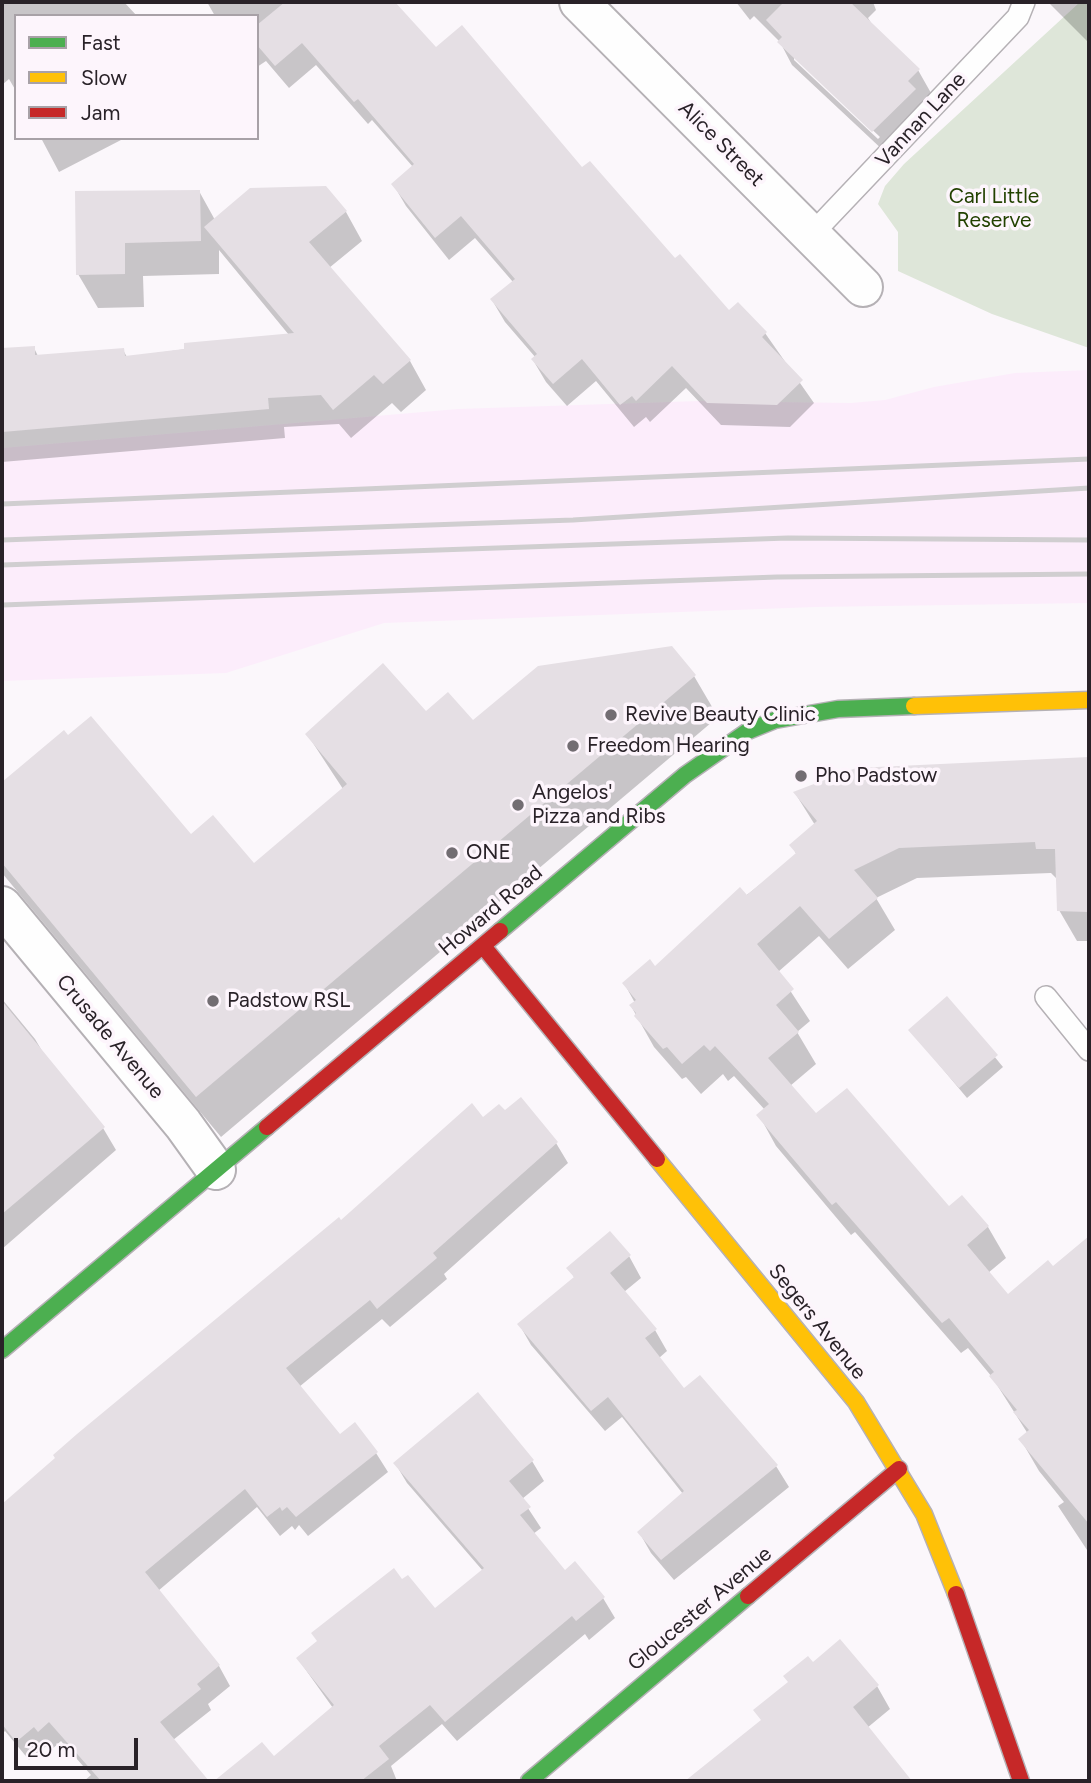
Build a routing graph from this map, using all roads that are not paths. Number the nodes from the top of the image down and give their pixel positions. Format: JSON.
{"nodes":[{"id":1,"x":579,"y":2,"type":"edge"},
{"id":2,"x":1024,"y":2,"type":"edge"},
{"id":3,"x":812,"y":234,"type":"junction"},
{"id":4,"x":863,"y":287,"type":"dead end"},
{"id":5,"x":1089,"y":700,"type":"edge"},
{"id":6,"x":2,"y":906,"type":"edge"},
{"id":7,"x":483,"y":946,"type":"junction"},
{"id":8,"x":1046,"y":998,"type":"dead end"},
{"id":9,"x":1089,"y":1050,"type":"edge"},
{"id":10,"x":216,"y":1170,"type":"junction"},
{"id":11,"x":2,"y":1350,"type":"edge"},
{"id":12,"x":899,"y":1469,"type":"junction"},
{"id":13,"x":529,"y":1781,"type":"edge"},
{"id":14,"x":1021,"y":1781,"type":"edge"}],
"edges":[{"from":1,"to":3,"type":"street","name":"Alice Street"},
{"from":2,"to":3,"type":"lane","name":"Vannan Lane"},
{"from":3,"to":4,"type":"street","name":"Alice Street"},
{"from":5,"to":7,"type":"street","name":"Howard Road"},
{"from":6,"to":10,"type":"street","name":"Crusade Avenue"},
{"from":7,"to":10,"type":"street","name":"Howard Road"},
{"from":7,"to":12,"type":"street","name":"Segers Avenue"},
{"from":8,"to":9,"type":"lane"},
{"from":10,"to":11,"type":"street","name":"Howard Road"},
{"from":12,"to":13,"type":"street","name":"Gloucester Avenue"},
{"from":12,"to":14,"type":"street","name":"Segers Avenue"}]}
